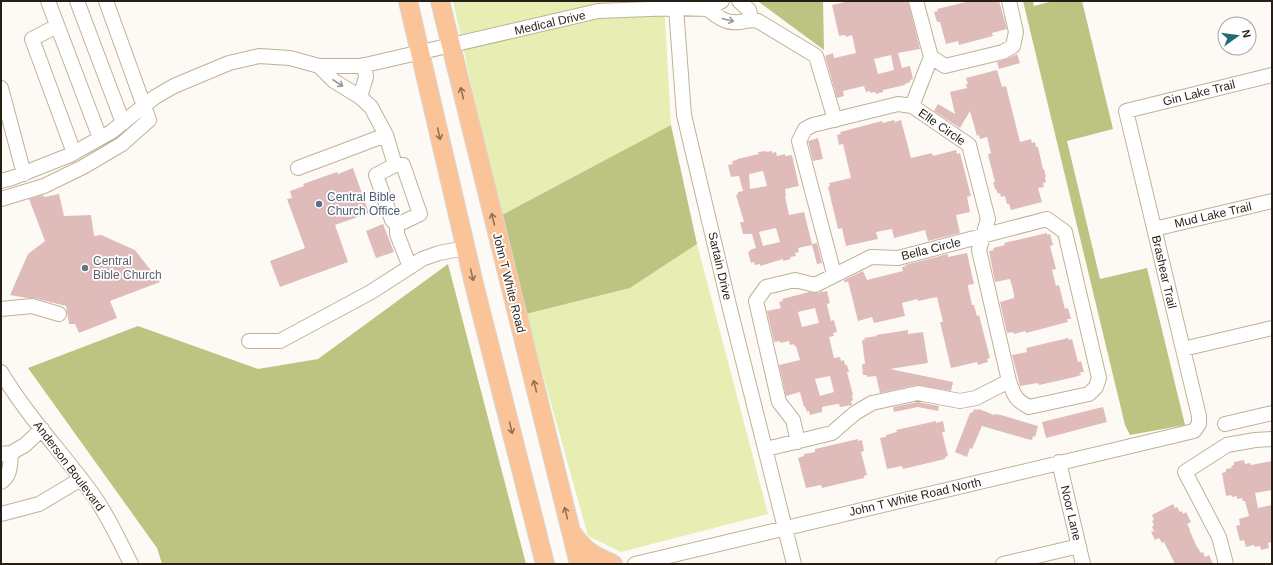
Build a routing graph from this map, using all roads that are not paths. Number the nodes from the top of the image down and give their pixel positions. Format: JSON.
{"nodes":[{"id":1,"x":48,"y":1,"type":"edge"},
{"id":2,"x":78,"y":1,"type":"edge"},
{"id":3,"x":106,"y":1,"type":"edge"},
{"id":4,"x":408,"y":1,"type":"edge"},
{"id":5,"x":440,"y":1,"type":"edge"},
{"id":6,"x":722,"y":1,"type":"edge"},
{"id":7,"x":738,"y":1,"type":"edge"},
{"id":8,"x":916,"y":1,"type":"edge"},
{"id":9,"x":1008,"y":1,"type":"edge"},
{"id":10,"x":676,"y":5,"type":"edge"},
{"id":11,"x":708,"y":9,"type":"junction"},
{"id":12,"x":751,"y":19,"type":"junction"},
{"id":13,"x":57,"y":26,"type":"junction"},
{"id":14,"x":451,"y":46,"type":"junction"},
{"id":15,"x":421,"y":53,"type":"junction"},
{"id":16,"x":931,"y":57,"type":"junction"},
{"id":17,"x":320,"y":66,"type":"junction"},
{"id":18,"x":364,"y":66,"type":"junction"},
{"id":19,"x":1272,"y":75,"type":"edge"},
{"id":20,"x":1,"y":88,"type":"edge"},
{"id":21,"x":360,"y":97,"type":"junction"},
{"id":22,"x":144,"y":106,"type":"junction"},
{"id":23,"x":912,"y":106,"type":"junction"},
{"id":24,"x":1126,"y":111,"type":"joint"},
{"id":25,"x":834,"y":120,"type":"junction"},
{"id":26,"x":123,"y":123,"type":"junction"},
{"id":27,"x":386,"y":135,"type":"junction"},
{"id":28,"x":100,"y":138,"type":"junction"},
{"id":29,"x":74,"y":153,"type":"junction"},
{"id":30,"x":395,"y":165,"type":"junction"},
{"id":31,"x":298,"y":168,"type":"dead end"},
{"id":32,"x":24,"y":174,"type":"junction"},
{"id":33,"x":1,"y":181,"type":"edge"},
{"id":34,"x":1,"y":198,"type":"edge"},
{"id":35,"x":1272,"y":201,"type":"edge"},
{"id":36,"x":397,"y":225,"type":"junction"},
{"id":37,"x":1154,"y":229,"type":"junction"},
{"id":38,"x":984,"y":236,"type":"junction"},
{"id":39,"x":466,"y":248,"type":"junction"},
{"id":40,"x":410,"y":267,"type":"junction"},
{"id":41,"x":834,"y":274,"type":"junction"},
{"id":42,"x":1,"y":309,"type":"edge"},
{"id":43,"x":59,"y":314,"type":"dead end"},
{"id":44,"x":1272,"y":328,"type":"edge"},
{"id":45,"x":249,"y":341,"type":"dead end"},
{"id":46,"x":1183,"y":349,"type":"junction"},
{"id":47,"x":1,"y":372,"type":"edge"},
{"id":48,"x":1099,"y":378,"type":"joint"},
{"id":49,"x":1009,"y":381,"type":"junction"},
{"id":50,"x":1272,"y":413,"type":"edge"},
{"id":51,"x":1225,"y":424,"type":"dead end"},
{"id":52,"x":42,"y":429,"type":"junction"},
{"id":53,"x":1194,"y":431,"type":"joint"},
{"id":54,"x":1272,"y":439,"type":"edge"},
{"id":55,"x":798,"y":442,"type":"junction"},
{"id":56,"x":766,"y":449,"type":"junction"},
{"id":57,"x":6,"y":454,"type":"edge"},
{"id":58,"x":1059,"y":462,"type":"junction"},
{"id":59,"x":81,"y":479,"type":"junction"},
{"id":60,"x":1,"y":482,"type":"edge"},
{"id":61,"x":1,"y":514,"type":"edge"},
{"id":62,"x":786,"y":528,"type":"junction"},
{"id":63,"x":570,"y":531,"type":"junction"},
{"id":64,"x":1079,"y":546,"type":"junction"},
{"id":65,"x":126,"y":562,"type":"edge"},
{"id":66,"x":545,"y":564,"type":"edge"},
{"id":67,"x":579,"y":564,"type":"edge"},
{"id":68,"x":613,"y":564,"type":"edge"},
{"id":69,"x":635,"y":564,"type":"edge"},
{"id":70,"x":794,"y":564,"type":"edge"},
{"id":71,"x":1003,"y":564,"type":"edge"},
{"id":72,"x":1083,"y":564,"type":"edge"},
{"id":73,"x":1226,"y":564,"type":"edge"}],
"edges":[{"from":1,"to":13,"type":"street"},
{"from":2,"to":26,"type":"street"},
{"from":3,"to":22,"type":"street"},
{"from":4,"to":15,"type":"main road"},
{"from":5,"to":14,"type":"main road","name":"John T White Road"},
{"from":6,"to":11,"type":"street"},
{"from":7,"to":12,"type":"street"},
{"from":8,"to":16,"type":"street"},
{"from":9,"to":16,"type":"street"},
{"from":10,"to":11,"type":"street","name":"Medical Drive"},
{"from":10,"to":14,"type":"street","name":"Medical Drive"},
{"from":10,"to":56,"type":"street","name":"Sartain Drive"},
{"from":11,"to":12,"type":"street","one_way":true},
{"from":12,"to":25,"type":"street"},
{"from":13,"to":28,"type":"street"},
{"from":13,"to":29,"type":"street"},
{"from":14,"to":15,"type":"street","name":"Medical Drive"},
{"from":63,"to":14,"type":"main road","name":"John T White Road","one_way":true},
{"from":15,"to":18,"type":"street","name":"Medical Drive"},
{"from":15,"to":39,"type":"main road","one_way":true},
{"from":16,"to":23,"type":"street"},
{"from":17,"to":18,"type":"street","name":"Medical Drive"},
{"from":17,"to":21,"type":"street","one_way":true},
{"from":17,"to":22,"type":"street","name":"Medical Drive"},
{"from":18,"to":21,"type":"street"},
{"from":19,"to":24,"type":"street","name":"Gin Lake Trail"},
{"from":20,"to":32,"type":"street"},
{"from":21,"to":27,"type":"street"},
{"from":22,"to":26,"type":"street","name":"Medical Drive"},
{"from":22,"to":34,"type":"street"},
{"from":23,"to":25,"type":"street","name":"Elle Circle"},
{"from":23,"to":38,"type":"street","name":"Elle Circle"},
{"from":24,"to":37,"type":"street","name":"Brashear Trail"},
{"from":25,"to":41,"type":"street","name":"Elle Circle"},
{"from":26,"to":28,"type":"street","name":"Medical Drive"},
{"from":27,"to":30,"type":"street"},
{"from":27,"to":31,"type":"street"},
{"from":28,"to":29,"type":"street","name":"Medical Drive"},
{"from":29,"to":32,"type":"street","name":"Medical Drive"},
{"from":30,"to":36,"type":"street"},
{"from":30,"to":36,"type":"street"},
{"from":32,"to":33,"type":"street","name":"Medical Drive"},
{"from":35,"to":37,"type":"street","name":"Mud Lake Trail"},
{"from":36,"to":40,"type":"street"},
{"from":37,"to":46,"type":"street","name":"Brashear Trail"},
{"from":38,"to":41,"type":"street","name":"Bella Circle"},
{"from":38,"to":48,"type":"street","name":"Bella Circle"},
{"from":38,"to":49,"type":"street","name":"Elle Circle"},
{"from":39,"to":40,"type":"street"},
{"from":39,"to":66,"type":"main road","one_way":true},
{"from":40,"to":45,"type":"street"},
{"from":41,"to":55,"type":"street","name":"Bella Circle"},
{"from":42,"to":43,"type":"street"},
{"from":44,"to":46,"type":"street"},
{"from":46,"to":53,"type":"street","name":"Brashear Trail"},
{"from":47,"to":52,"type":"street","name":"Anderson Boulevard"},
{"from":48,"to":49,"type":"street","name":"Elle Circle"},
{"from":49,"to":55,"type":"street"},
{"from":50,"to":51,"type":"street"},
{"from":52,"to":57,"type":"street"},
{"from":52,"to":59,"type":"street","name":"Anderson Boulevard"},
{"from":53,"to":58,"type":"street","name":"John T White Road North"},
{"from":54,"to":73,"type":"street"},
{"from":55,"to":56,"type":"street"},
{"from":56,"to":62,"type":"street","name":"Sartain Drive"},
{"from":57,"to":60,"type":"street"},
{"from":58,"to":62,"type":"street","name":"John T White Road North"},
{"from":58,"to":64,"type":"street","name":"Noor Lane"},
{"from":59,"to":61,"type":"street"},
{"from":59,"to":65,"type":"street","name":"Anderson Boulevard"},
{"from":62,"to":69,"type":"street","name":"John T White Road North"},
{"from":62,"to":70,"type":"street","name":"Sartain Drive"},
{"from":63,"to":67,"type":"main road","name":"John T White Road"},
{"from":63,"to":68,"type":"main road"},
{"from":64,"to":71,"type":"street"},
{"from":64,"to":72,"type":"street","name":"Noor Lane"}]}
